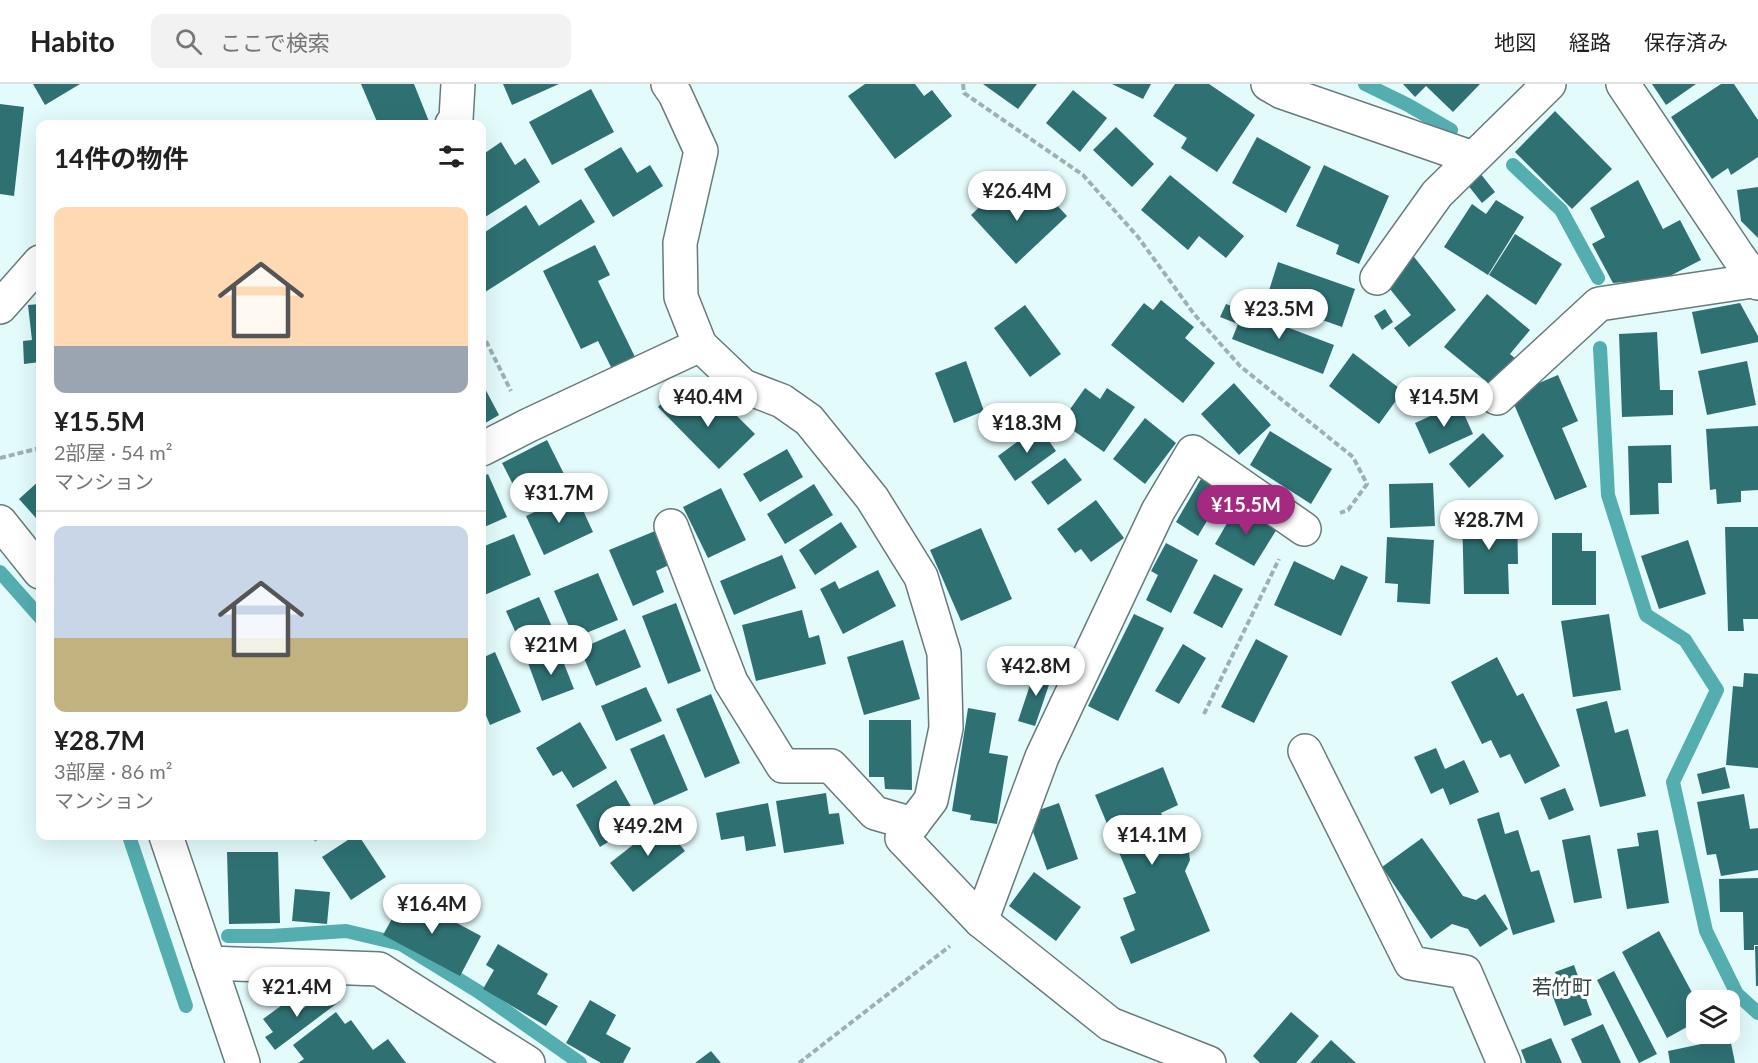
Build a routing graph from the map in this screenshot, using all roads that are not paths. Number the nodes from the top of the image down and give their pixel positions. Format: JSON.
{"nodes":[{"id":1,"x":458,"y":84,"type":"edge"},
{"id":2,"x":668,"y":84,"type":"edge"},
{"id":3,"x":1268,"y":84,"type":"edge"},
{"id":4,"x":1549,"y":84,"type":"edge"},
{"id":5,"x":1623,"y":84,"type":"edge"},
{"id":6,"x":455,"y":120,"type":"edge"},
{"id":7,"x":1473,"y":158,"type":"junction"},
{"id":8,"x":36,"y":266,"type":"edge"},
{"id":9,"x":1377,"y":279,"type":"dead end"},
{"id":10,"x":1757,"y":281,"type":"edge"},
{"id":11,"x":0,"y":307,"type":"edge"},
{"id":12,"x":700,"y":345,"type":"junction"},
{"id":13,"x":1497,"y":398,"type":"dead end"},
{"id":14,"x":486,"y":447,"type":"edge"},
{"id":15,"x":0,"y":522,"type":"edge"},
{"id":16,"x":671,"y":526,"type":"dead end"},
{"id":17,"x":1305,"y":529,"type":"road end"},
{"id":18,"x":36,"y":567,"type":"edge"},
{"id":19,"x":1305,"y":751,"type":"dead end"},
{"id":20,"x":913,"y":824,"type":"junction"},
{"id":21,"x":167,"y":840,"type":"edge"},
{"id":22,"x":981,"y":921,"type":"junction"},
{"id":23,"x":209,"y":963,"type":"junction"},
{"id":24,"x":243,"y":1063,"type":"edge"},
{"id":25,"x":528,"y":1063,"type":"edge"},
{"id":26,"x":1209,"y":1063,"type":"edge"},
{"id":27,"x":1504,"y":1063,"type":"edge"}],
"edges":[{"from":1,"to":6,"type":"street"},
{"from":2,"to":12,"type":"street"},
{"from":3,"to":7,"type":"street"},
{"from":4,"to":7,"type":"street"},
{"from":5,"to":10,"type":"street"},
{"from":7,"to":9,"type":"street"},
{"from":8,"to":11,"type":"street"},
{"from":10,"to":13,"type":"street"},
{"from":12,"to":14,"type":"street"},
{"from":12,"to":20,"type":"street"},
{"from":15,"to":18,"type":"street"},
{"from":16,"to":20,"type":"street"},
{"from":17,"to":22,"type":"street"},
{"from":19,"to":27,"type":"street"},
{"from":20,"to":22,"type":"street"},
{"from":21,"to":23,"type":"street"},
{"from":22,"to":26,"type":"street"},
{"from":23,"to":24,"type":"street"},
{"from":23,"to":25,"type":"street"}]}
